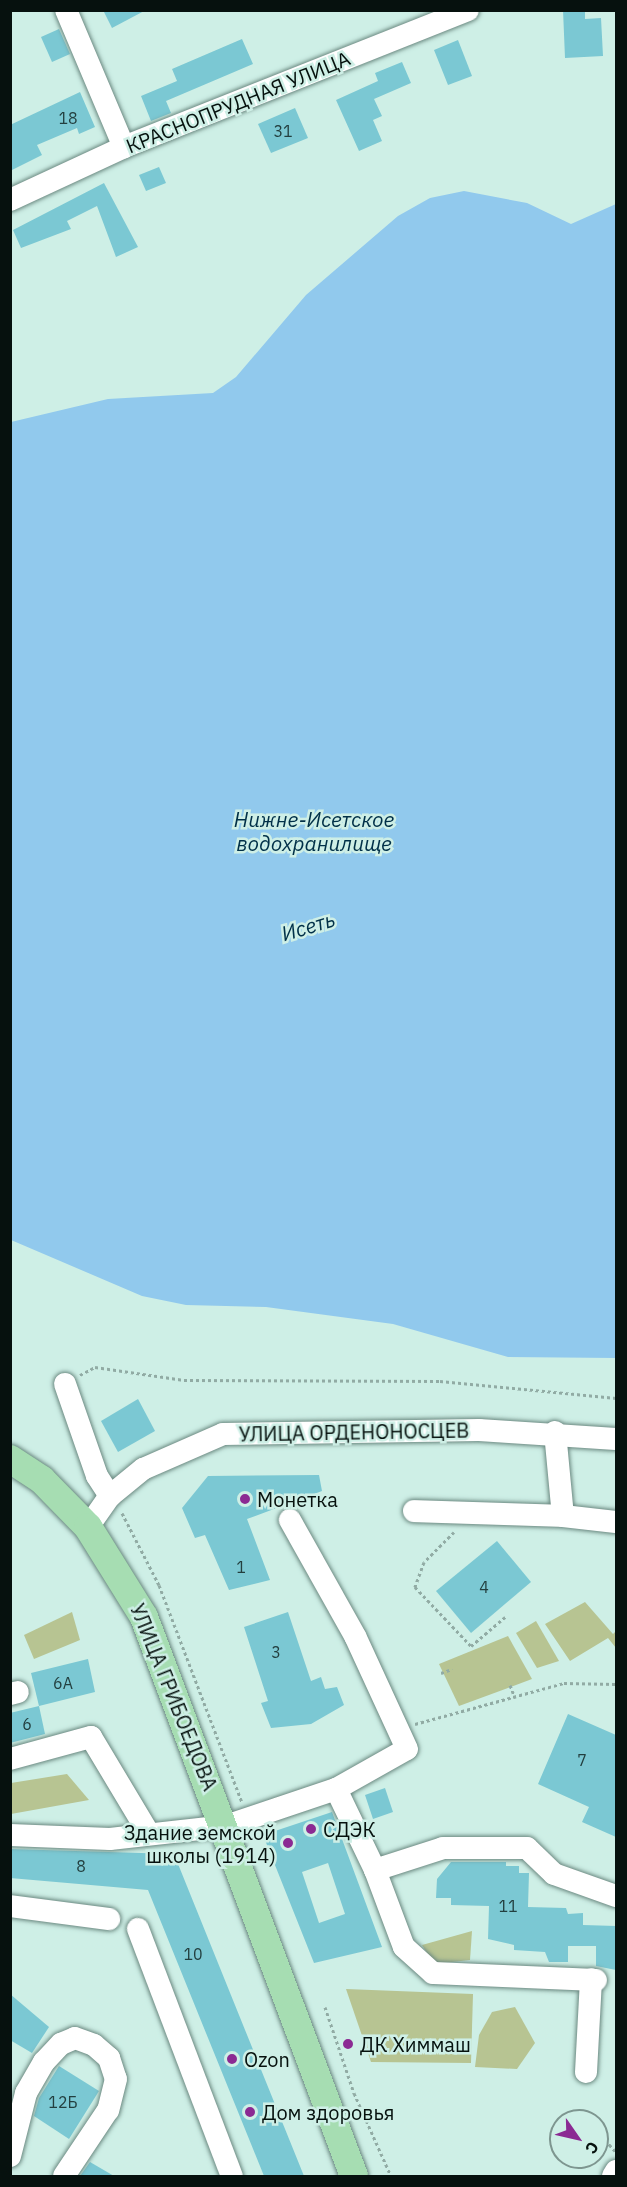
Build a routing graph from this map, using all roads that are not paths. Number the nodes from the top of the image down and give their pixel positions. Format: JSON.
{"nodes":[{"id":1,"x":66,"y":10,"type":"edge"},
{"id":2,"x":468,"y":10,"type":"edge"},
{"id":3,"x":124,"y":147,"type":"junction"},
{"id":4,"x":10,"y":200,"type":"edge"},
{"id":5,"x":65,"y":1384,"type":"road end"},
{"id":6,"x":555,"y":1432,"type":"junction"},
{"id":7,"x":616,"y":1439,"type":"edge"},
{"id":8,"x":10,"y":1459,"type":"edge"},
{"id":9,"x":110,"y":1496,"type":"junction"},
{"id":10,"x":414,"y":1511,"type":"dead end"},
{"id":11,"x":563,"y":1515,"type":"junction"},
{"id":12,"x":290,"y":1520,"type":"dead end"},
{"id":13,"x":616,"y":1522,"type":"edge"},
{"id":14,"x":88,"y":1527,"type":"junction"},
{"id":15,"x":10,"y":1759,"type":"edge"},
{"id":16,"x":336,"y":1789,"type":"junction"},
{"id":17,"x":225,"y":1826,"type":"junction"},
{"id":18,"x":10,"y":1834,"type":"edge"},
{"id":19,"x":149,"y":1834,"type":"junction"},
{"id":20,"x":375,"y":1870,"type":"junction"},
{"id":21,"x":616,"y":1896,"type":"edge"},
{"id":22,"x":10,"y":1906,"type":"edge"},
{"id":23,"x":109,"y":1919,"type":"dead end"},
{"id":24,"x":138,"y":1929,"type":"dead end"},
{"id":25,"x":586,"y":2072,"type":"dead end"},
{"id":26,"x":10,"y":2156,"type":"edge"},
{"id":27,"x":616,"y":2171,"type":"edge"},
{"id":28,"x":64,"y":2176,"type":"edge"},
{"id":29,"x":232,"y":2176,"type":"edge"},
{"id":30,"x":354,"y":2176,"type":"edge"},
{"id":31,"x":613,"y":2176,"type":"edge"}],
"edges":[{"from":1,"to":3,"type":"street"},
{"from":2,"to":3,"type":"street","name":"КРАСНОПРУДНАЯ УЛИЦА"},
{"from":3,"to":4,"type":"street","name":"КРАСНОПРУДНАЯ УЛИЦА"},
{"from":5,"to":9,"type":"street"},
{"from":6,"to":7,"type":"street","name":"УЛИЦА ОРДЕНОНОСЦЕВ"},
{"from":6,"to":9,"type":"street","name":"УЛИЦА ОРДЕНОНОСЦЕВ"},
{"from":6,"to":11,"type":"street"},
{"from":8,"to":14,"type":"main road","name":"УЛИЦА ГРИБОЕДОВА"},
{"from":9,"to":14,"type":"street","name":"УЛИЦА ОРДЕНОНОСЦЕВ"},
{"from":10,"to":11,"type":"street"},
{"from":11,"to":13,"type":"street"},
{"from":12,"to":16,"type":"street"},
{"from":14,"to":17,"type":"main road","name":"УЛИЦА ГРИБОЕДОВА"},
{"from":15,"to":19,"type":"street"},
{"from":16,"to":17,"type":"street"},
{"from":16,"to":20,"type":"street"},
{"from":17,"to":19,"type":"street"},
{"from":17,"to":30,"type":"main road","name":"УЛИЦА ГРИБОЕДОВА"},
{"from":18,"to":19,"type":"street"},
{"from":20,"to":21,"type":"street"},
{"from":20,"to":25,"type":"street"},
{"from":22,"to":23,"type":"street"},
{"from":24,"to":29,"type":"street"},
{"from":26,"to":28,"type":"street"},
{"from":27,"to":31,"type":"street"}]}
